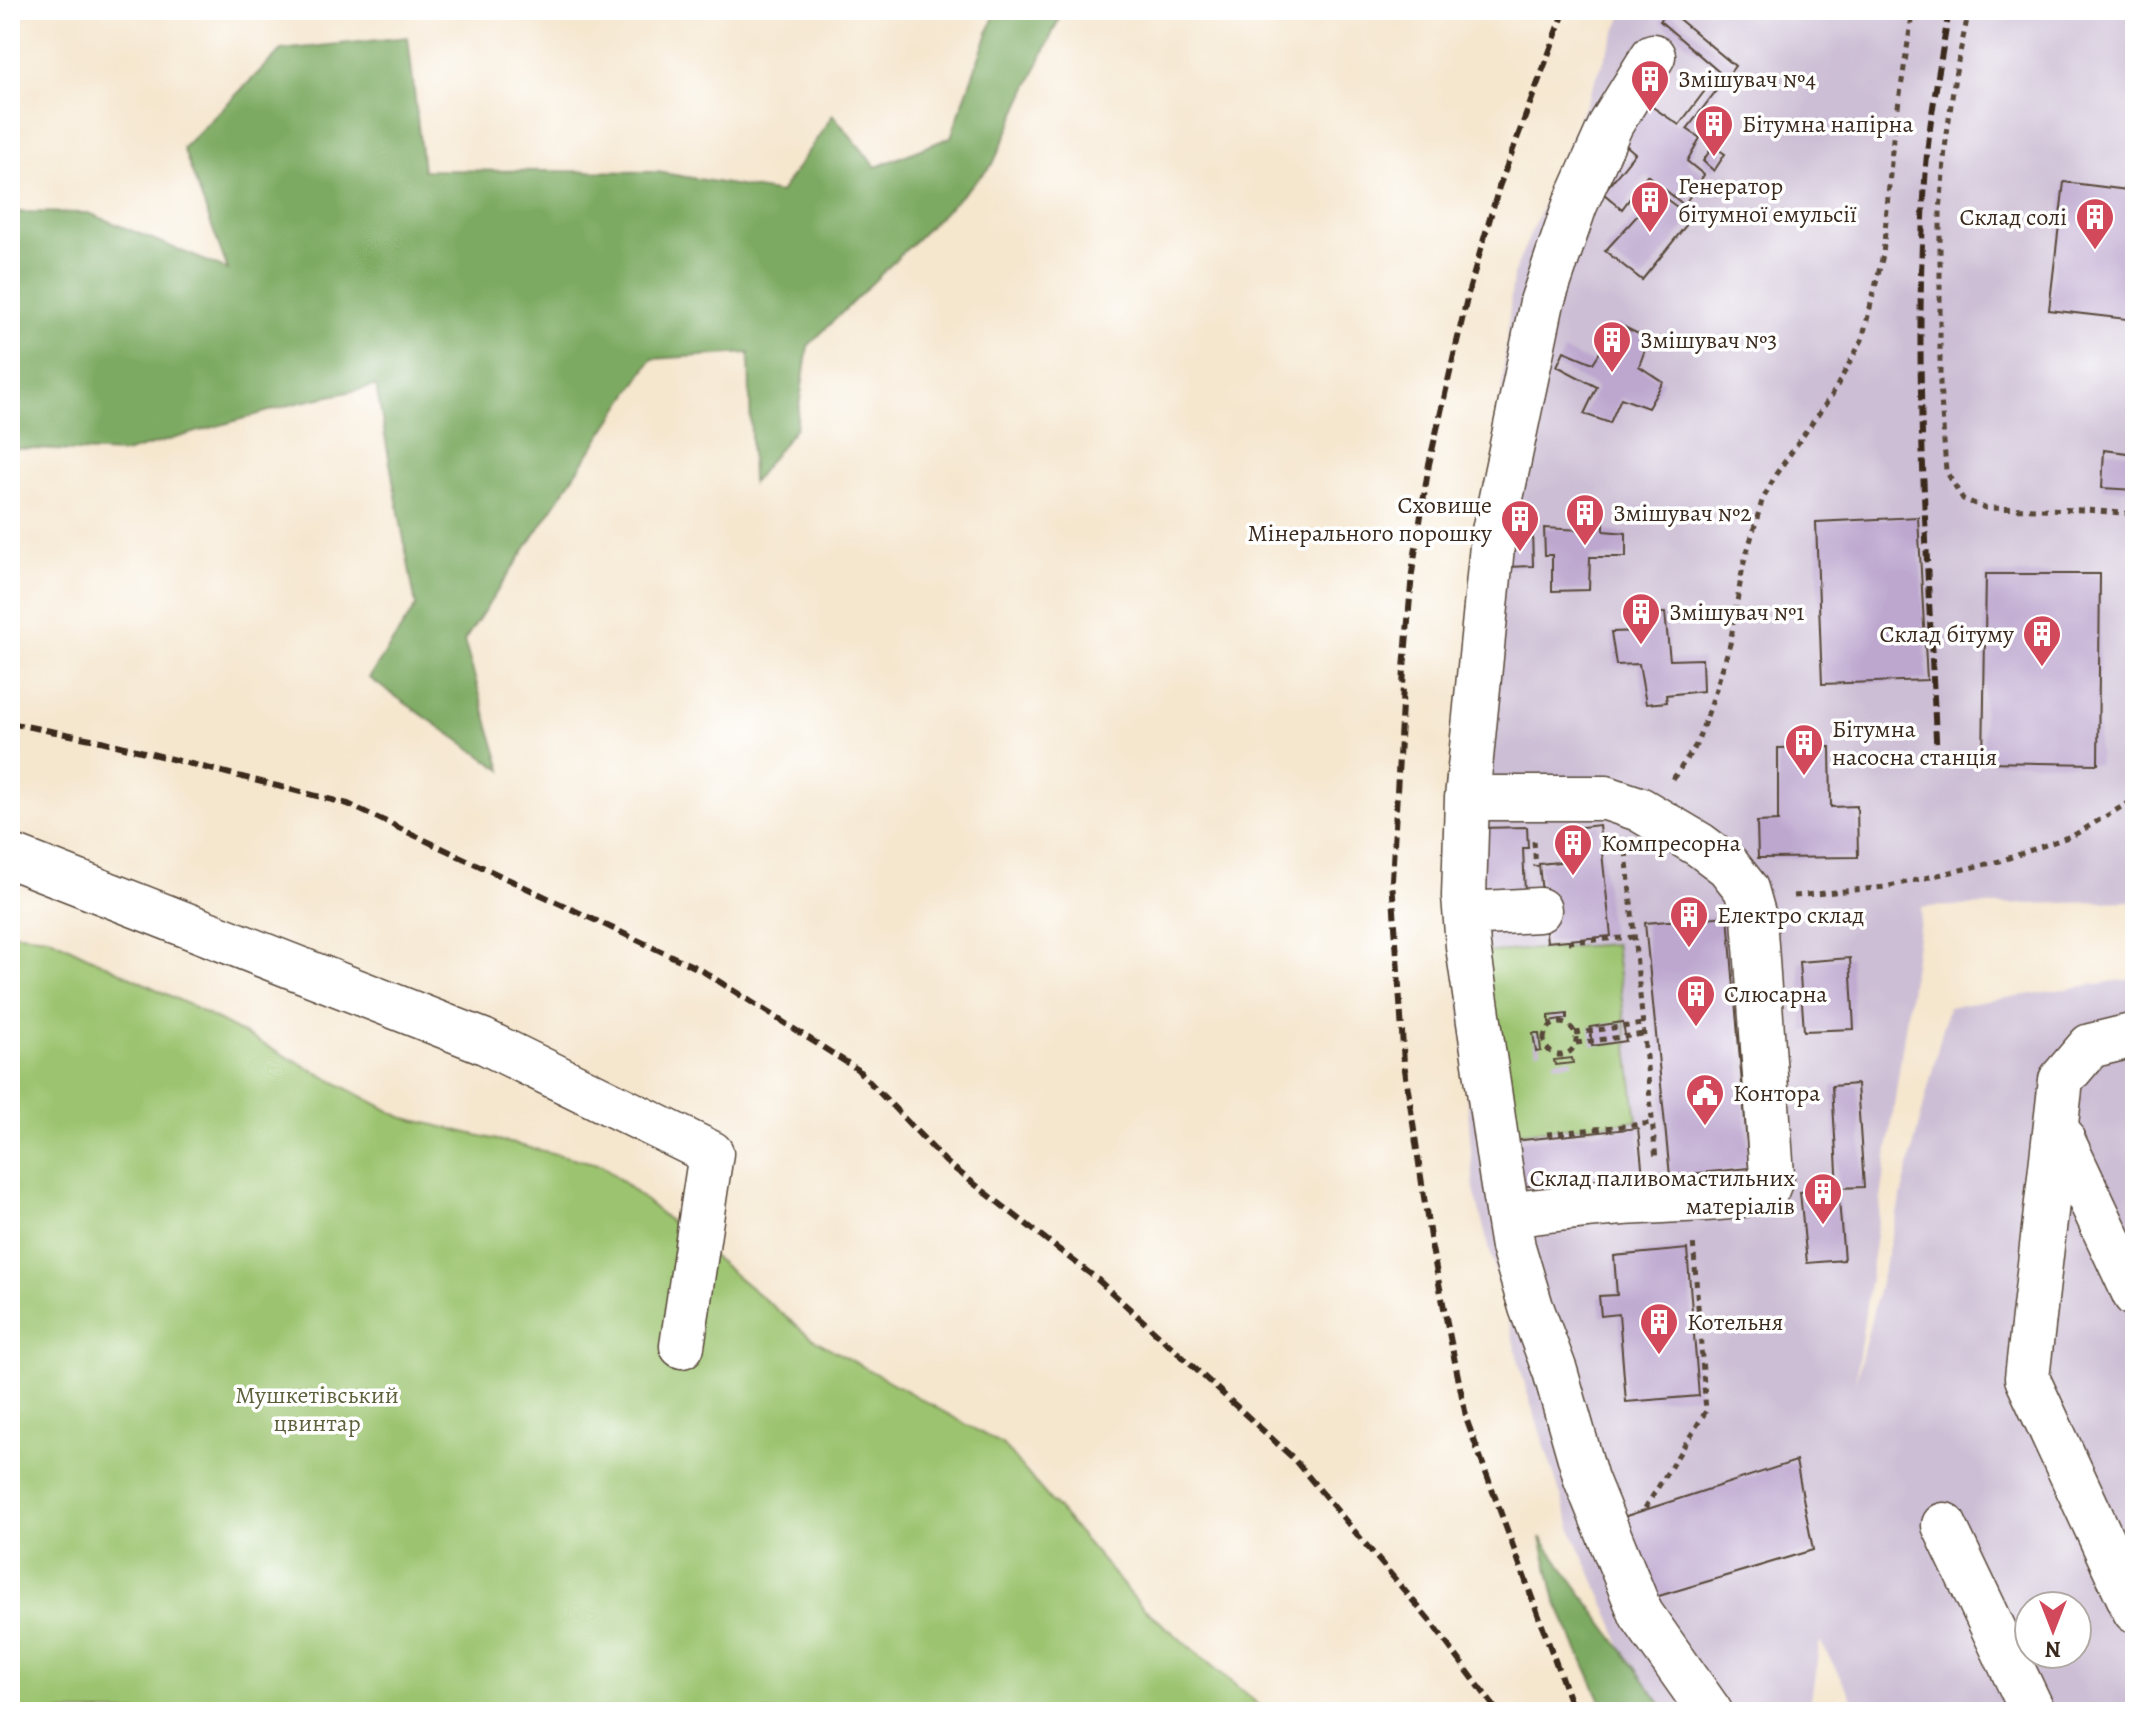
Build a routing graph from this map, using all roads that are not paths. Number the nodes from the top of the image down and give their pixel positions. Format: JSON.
{"nodes":[{"id":1,"x":1653,"y":56,"type":"dead end"},
{"id":2,"x":1467,"y":798,"type":"junction"},
{"id":3,"x":10,"y":856,"type":"edge"},
{"id":4,"x":1539,"y":910,"type":"dead end"},
{"id":5,"x":1466,"y":914,"type":"junction"},
{"id":6,"x":2135,"y":1035,"type":"edge"},
{"id":7,"x":2056,"y":1126,"type":"junction"},
{"id":8,"x":1508,"y":1215,"type":"junction"},
{"id":9,"x":2135,"y":1295,"type":"edge"},
{"id":10,"x":682,"y":1346,"type":"dead end"},
{"id":11,"x":1944,"y":1525,"type":"dead end"},
{"id":12,"x":2135,"y":1611,"type":"edge"},
{"id":13,"x":1710,"y":1712,"type":"edge"},
{"id":14,"x":2033,"y":1712,"type":"edge"}],
"edges":[{"from":1,"to":2,"type":"lane"},
{"from":2,"to":5,"type":"lane"},
{"from":2,"to":8,"type":"lane"},
{"from":3,"to":10,"type":"lane"},
{"from":4,"to":5,"type":"lane"},
{"from":5,"to":8,"type":"lane"},
{"from":6,"to":7,"type":"lane"},
{"from":7,"to":9,"type":"lane"},
{"from":7,"to":12,"type":"lane"},
{"from":8,"to":13,"type":"lane"},
{"from":11,"to":14,"type":"lane"}]}
